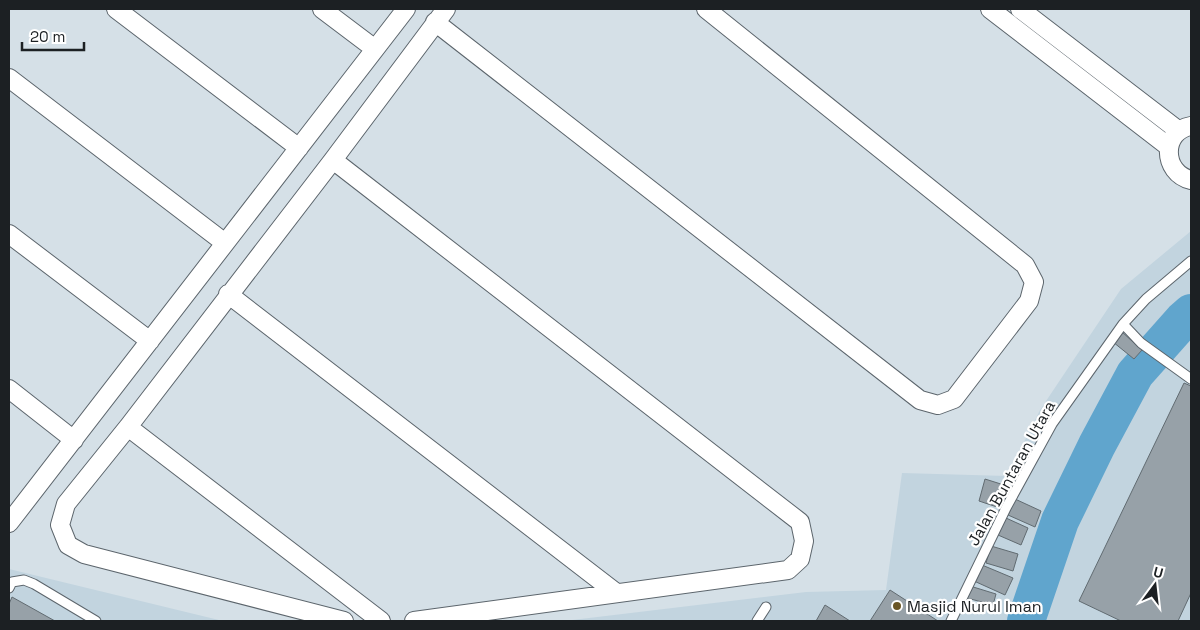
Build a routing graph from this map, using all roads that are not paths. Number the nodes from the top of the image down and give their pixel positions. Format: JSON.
{"nodes":[{"id":1,"x":116,"y":9,"type":"edge"},
{"id":2,"x":322,"y":9,"type":"edge"},
{"id":3,"x":406,"y":9,"type":"edge"},
{"id":4,"x":706,"y":9,"type":"edge"},
{"id":5,"x":990,"y":9,"type":"edge"},
{"id":6,"x":1020,"y":9,"type":"edge"},
{"id":7,"x":440,"y":15,"type":"edge"},
{"id":8,"x":375,"y":49,"type":"junction"},
{"id":9,"x":9,"y":78,"type":"edge"},
{"id":10,"x":1185,"y":129,"type":"edge"},
{"id":11,"x":299,"y":148,"type":"junction"},
{"id":12,"x":1170,"y":148,"type":"junction"},
{"id":13,"x":333,"y":160,"type":"junction"},
{"id":14,"x":1191,"y":180,"type":"edge"},
{"id":15,"x":9,"y":234,"type":"edge"},
{"id":16,"x":225,"y":244,"type":"junction"},
{"id":17,"x":1191,"y":260,"type":"edge"},
{"id":18,"x":228,"y":294,"type":"junction"},
{"id":19,"x":1123,"y":324,"type":"junction"},
{"id":20,"x":150,"y":341,"type":"junction"},
{"id":21,"x":1191,"y":379,"type":"edge"},
{"id":22,"x":9,"y":389,"type":"edge"},
{"id":23,"x":128,"y":427,"type":"junction"},
{"id":24,"x":74,"y":440,"type":"junction"},
{"id":25,"x":9,"y":523,"type":"edge"},
{"id":26,"x":11,"y":586,"type":"edge"},
{"id":27,"x":615,"y":592,"type":"junction"},
{"id":28,"x":766,"y":607,"type":"dead end"},
{"id":29,"x":96,"y":621,"type":"edge"},
{"id":30,"x":344,"y":621,"type":"edge"},
{"id":31,"x":381,"y":621,"type":"edge"},
{"id":32,"x":414,"y":621,"type":"edge"},
{"id":33,"x":758,"y":621,"type":"edge"},
{"id":34,"x":951,"y":621,"type":"edge"}],
"edges":[{"from":1,"to":11,"type":"street"},
{"from":2,"to":8,"type":"street"},
{"from":3,"to":8,"type":"street"},
{"from":4,"to":7,"type":"street"},
{"from":5,"to":12,"type":"street"},
{"from":6,"to":10,"type":"street"},
{"from":7,"to":13,"type":"street"},
{"from":8,"to":11,"type":"street"},
{"from":9,"to":16,"type":"street"},
{"from":10,"to":12,"type":"street"},
{"from":11,"to":16,"type":"street"},
{"from":12,"to":14,"type":"street"},
{"from":13,"to":18,"type":"street"},
{"from":13,"to":27,"type":"street"},
{"from":15,"to":20,"type":"street"},
{"from":16,"to":20,"type":"street"},
{"from":17,"to":19,"type":"lane","name":"Jalan Buntaran Utara"},
{"from":18,"to":23,"type":"street"},
{"from":18,"to":27,"type":"street"},
{"from":19,"to":21,"type":"lane"},
{"from":19,"to":34,"type":"lane","name":"Jalan Buntaran Utara"},
{"from":20,"to":24,"type":"street"},
{"from":22,"to":24,"type":"street"},
{"from":23,"to":30,"type":"street"},
{"from":23,"to":31,"type":"street"},
{"from":24,"to":25,"type":"street"},
{"from":26,"to":29,"type":"lane"},
{"from":27,"to":32,"type":"street"},
{"from":28,"to":33,"type":"lane"}]}
